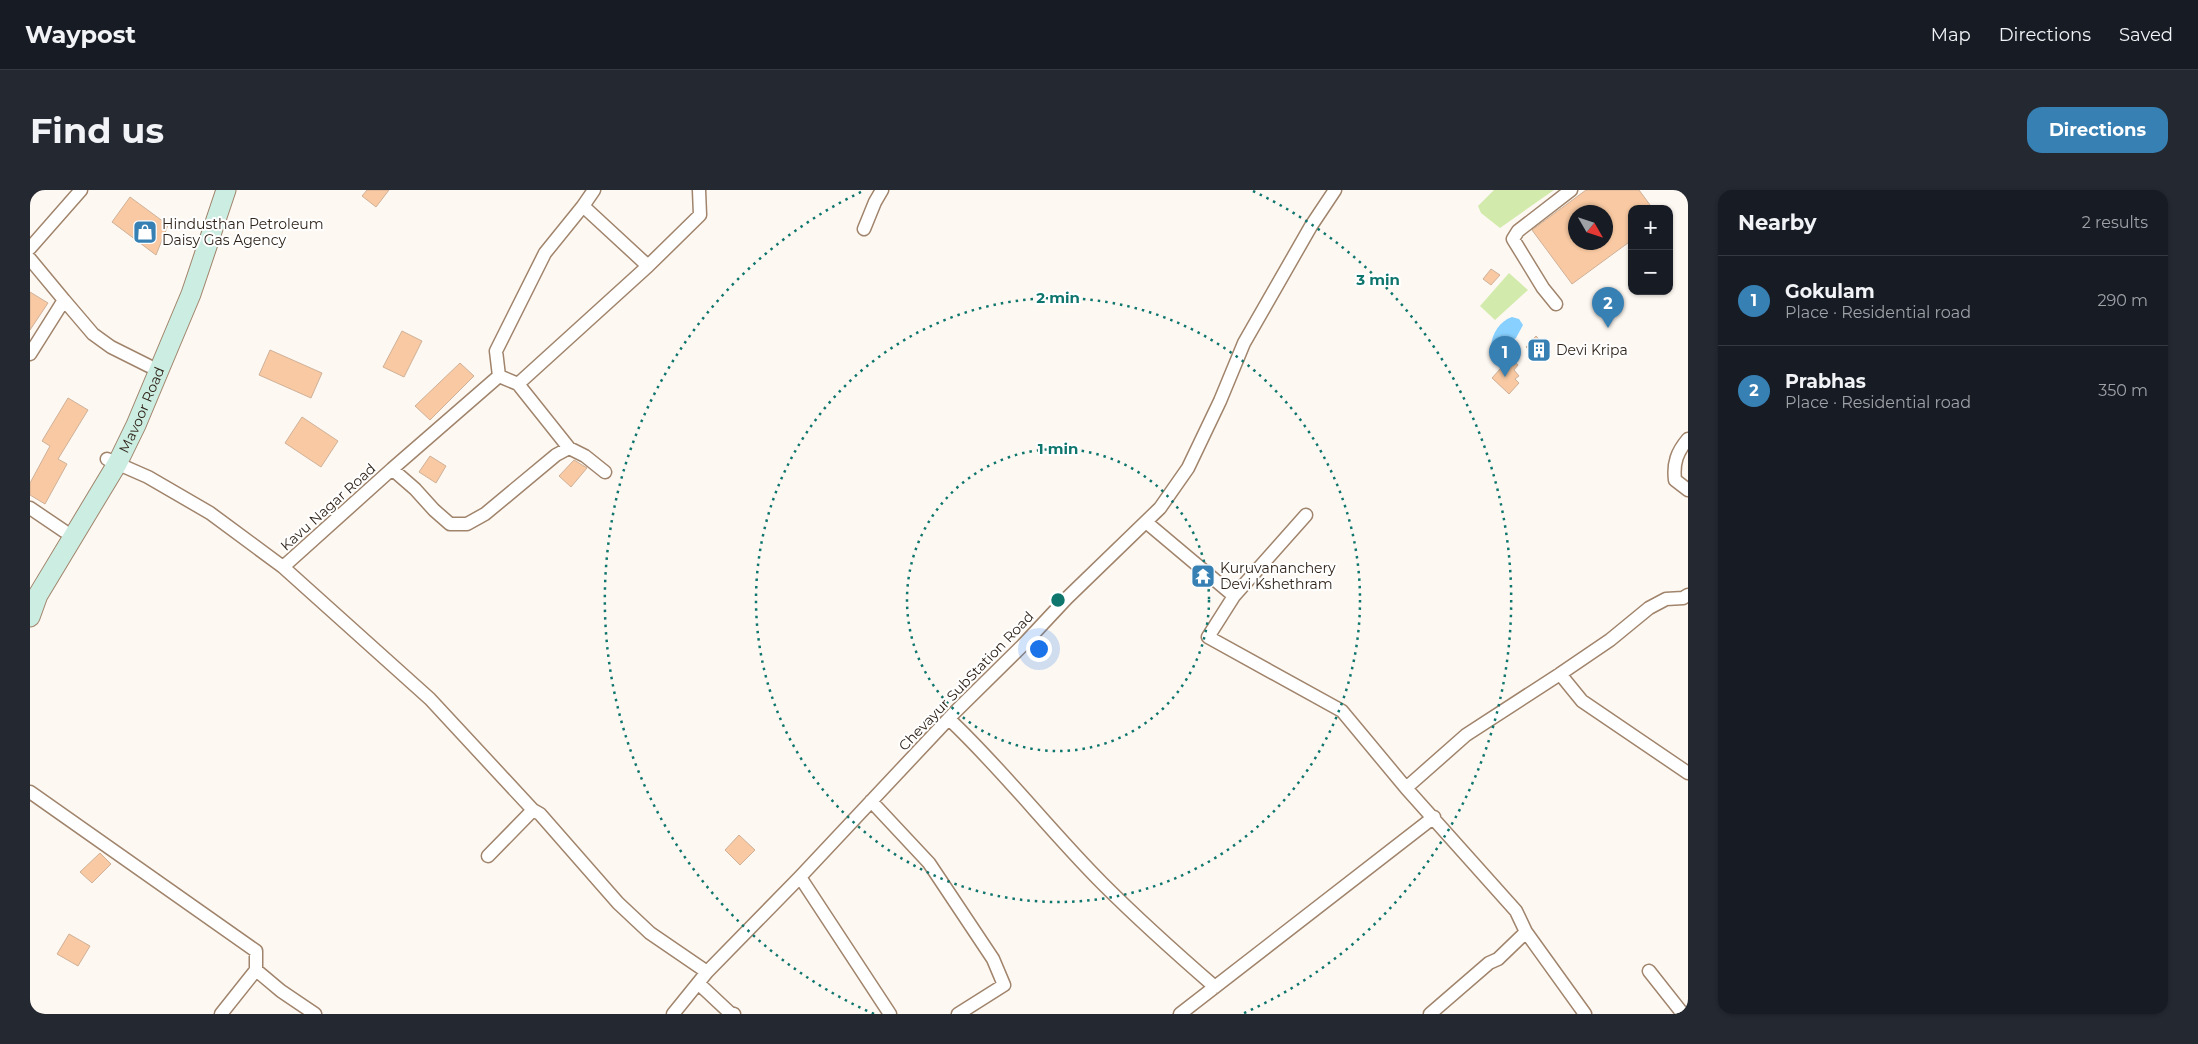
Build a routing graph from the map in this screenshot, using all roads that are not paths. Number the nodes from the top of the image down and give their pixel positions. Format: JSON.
{"nodes":[{"id":1,"x":80,"y":190,"type":"edge"},
{"id":2,"x":216,"y":190,"type":"edge"},
{"id":3,"x":226,"y":190,"type":"edge"},
{"id":4,"x":594,"y":190,"type":"edge"},
{"id":5,"x":699,"y":190,"type":"edge"},
{"id":6,"x":882,"y":190,"type":"edge"},
{"id":7,"x":1335,"y":190,"type":"edge"},
{"id":8,"x":1571,"y":190,"type":"edge"},
{"id":9,"x":583,"y":206,"type":"junction"},
{"id":10,"x":864,"y":229,"type":"dead end"},
{"id":11,"x":30,"y":248,"type":"edge"},
{"id":12,"x":30,"y":259,"type":"edge"},
{"id":13,"x":648,"y":266,"type":"junction"},
{"id":14,"x":64,"y":300,"type":"junction"},
{"id":15,"x":1556,"y":304,"type":"dead end"},
{"id":16,"x":30,"y":354,"type":"edge"},
{"id":17,"x":149,"y":366,"type":"junction"},
{"id":18,"x":499,"y":376,"type":"junction"},
{"id":19,"x":518,"y":384,"type":"junction"},
{"id":20,"x":1688,"y":439,"type":"edge"},
{"id":21,"x":569,"y":448,"type":"junction"},
{"id":22,"x":112,"y":461,"type":"junction"},
{"id":23,"x":392,"y":469,"type":"junction"},
{"id":24,"x":605,"y":472,"type":"dead end"},
{"id":25,"x":1688,"y":490,"type":"edge"},
{"id":26,"x":30,"y":508,"type":"edge"},
{"id":27,"x":1306,"y":515,"type":"dead end"},
{"id":28,"x":1146,"y":522,"type":"junction"},
{"id":29,"x":64,"y":532,"type":"junction"},
{"id":30,"x":283,"y":567,"type":"junction"},
{"id":31,"x":30,"y":588,"type":"edge"},
{"id":32,"x":1688,"y":595,"type":"edge"},
{"id":33,"x":1234,"y":596,"type":"junction"},
{"id":34,"x":30,"y":617,"type":"edge"},
{"id":35,"x":1560,"y":674,"type":"junction"},
{"id":36,"x":950,"y":720,"type":"junction"},
{"id":37,"x":1688,"y":774,"type":"edge"},
{"id":38,"x":1406,"y":788,"type":"junction"},
{"id":39,"x":30,"y":792,"type":"edge"},
{"id":40,"x":871,"y":801,"type":"junction"},
{"id":41,"x":533,"y":810,"type":"junction"},
{"id":42,"x":1434,"y":817,"type":"junction"},
{"id":43,"x":488,"y":856,"type":"dead end"},
{"id":44,"x":800,"y":877,"type":"junction"},
{"id":45,"x":1526,"y":932,"type":"junction"},
{"id":46,"x":256,"y":970,"type":"junction"},
{"id":47,"x":1650,"y":971,"type":"dead end"},
{"id":48,"x":707,"y":972,"type":"junction"},
{"id":49,"x":698,"y":983,"type":"junction"},
{"id":50,"x":1216,"y":987,"type":"junction"},
{"id":51,"x":221,"y":1014,"type":"edge"},
{"id":52,"x":314,"y":1014,"type":"edge"},
{"id":53,"x":673,"y":1014,"type":"edge"},
{"id":54,"x":734,"y":1014,"type":"edge"},
{"id":55,"x":890,"y":1014,"type":"edge"},
{"id":56,"x":958,"y":1014,"type":"edge"},
{"id":57,"x":1180,"y":1014,"type":"edge"},
{"id":58,"x":1430,"y":1014,"type":"edge"},
{"id":59,"x":1585,"y":1014,"type":"edge"},
{"id":60,"x":1682,"y":1014,"type":"edge"}],
"edges":[{"from":1,"to":11,"type":"street"},
{"from":2,"to":17,"type":"main road","name":"Mavoor Road"},
{"from":3,"to":22,"type":"main road","name":"Mavoor Road"},
{"from":4,"to":9,"type":"street"},
{"from":5,"to":13,"type":"street"},
{"from":6,"to":10,"type":"street"},
{"from":7,"to":28,"type":"street","name":"Chevayur SubStation Road"},
{"from":8,"to":15,"type":"street"},
{"from":9,"to":13,"type":"street"},
{"from":9,"to":18,"type":"street"},
{"from":12,"to":14,"type":"street"},
{"from":13,"to":19,"type":"street"},
{"from":14,"to":16,"type":"street"},
{"from":14,"to":17,"type":"street"},
{"from":17,"to":22,"type":"main road","name":"Mavoor Road"},
{"from":18,"to":19,"type":"street"},
{"from":18,"to":23,"type":"street"},
{"from":19,"to":21,"type":"street"},
{"from":20,"to":25,"type":"street"},
{"from":21,"to":23,"type":"street","name":"Kavu Nagar Road"},
{"from":21,"to":24,"type":"street"},
{"from":22,"to":29,"type":"main road","name":"Mavoor Road"},
{"from":22,"to":30,"type":"street","name":"Kavu Nagar Road"},
{"from":22,"to":34,"type":"main road","name":"Mavoor Road"},
{"from":23,"to":30,"type":"street","name":"Kavu Nagar Road"},
{"from":26,"to":29,"type":"street"},
{"from":27,"to":33,"type":"street"},
{"from":28,"to":33,"type":"street"},
{"from":28,"to":36,"type":"street","name":"Chevayur SubStation Road"},
{"from":29,"to":31,"type":"main road","name":"Mavoor Road"},
{"from":30,"to":41,"type":"street"},
{"from":32,"to":35,"type":"street"},
{"from":33,"to":38,"type":"street"},
{"from":35,"to":37,"type":"street"},
{"from":35,"to":38,"type":"street"},
{"from":36,"to":40,"type":"street","name":"Chevayur SubStation Road"},
{"from":36,"to":50,"type":"street"},
{"from":38,"to":42,"type":"street"},
{"from":39,"to":46,"type":"street"},
{"from":40,"to":44,"type":"street","name":"Chevayur SubStation Road"},
{"from":40,"to":56,"type":"street"},
{"from":41,"to":43,"type":"street"},
{"from":41,"to":48,"type":"street"},
{"from":42,"to":45,"type":"street"},
{"from":42,"to":50,"type":"street"},
{"from":44,"to":48,"type":"street","name":"Chevayur SubStation Road"},
{"from":44,"to":55,"type":"street"},
{"from":45,"to":58,"type":"street"},
{"from":45,"to":59,"type":"street"},
{"from":46,"to":51,"type":"street"},
{"from":46,"to":52,"type":"street"},
{"from":47,"to":60,"type":"street"},
{"from":48,"to":49,"type":"street","name":"Chevayur SubStation Road"},
{"from":49,"to":53,"type":"street","name":"Chevayur SubStation Road"},
{"from":49,"to":54,"type":"street"},
{"from":50,"to":57,"type":"street"}]}
